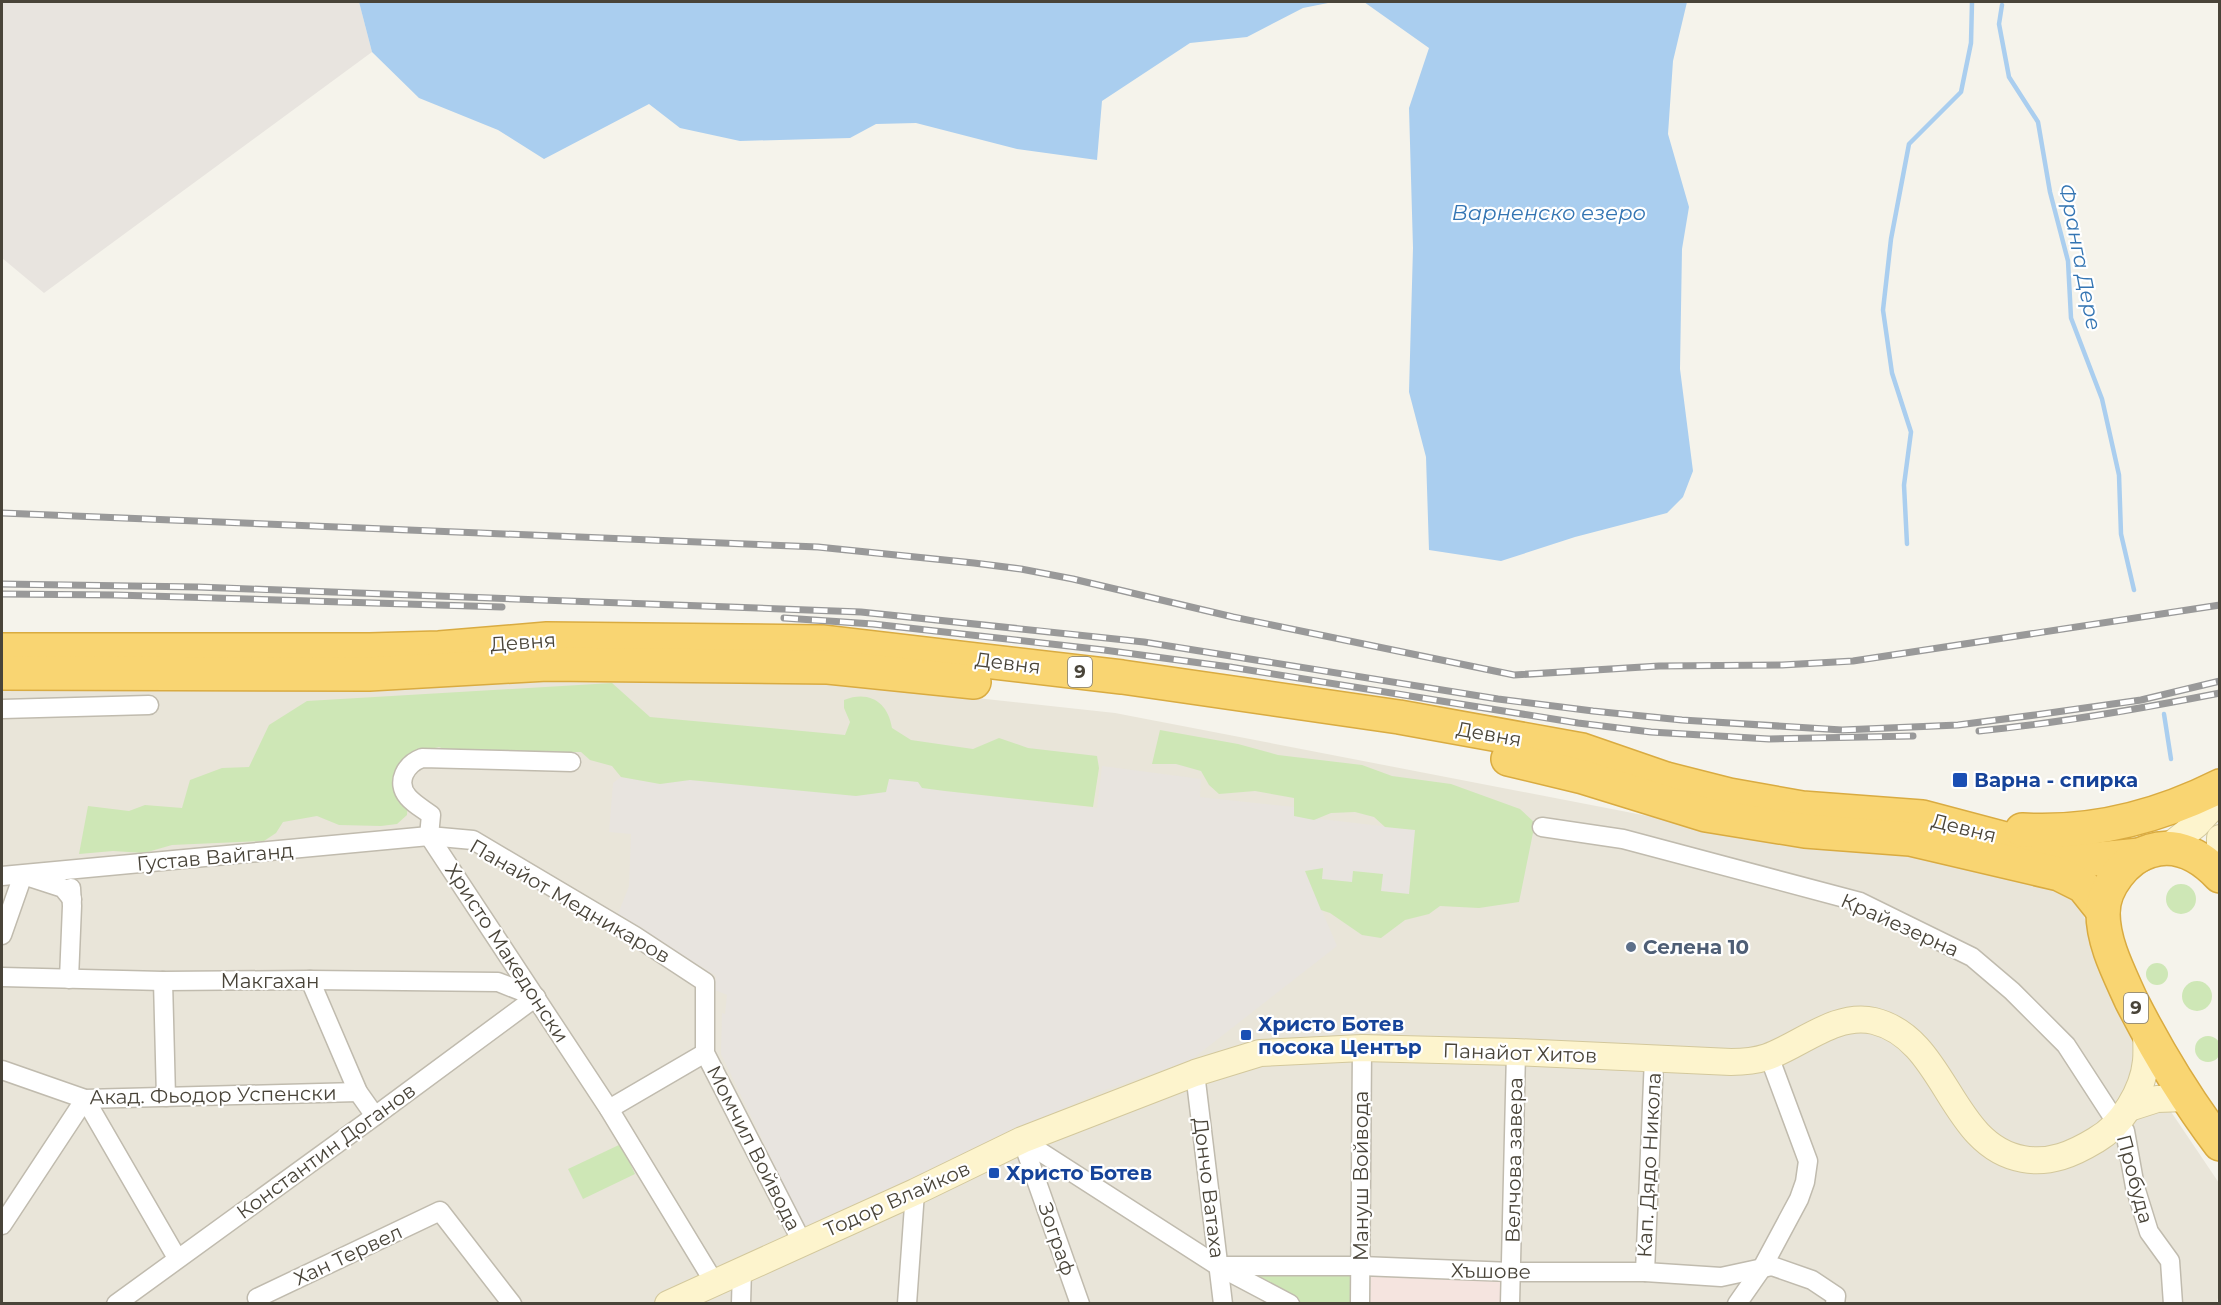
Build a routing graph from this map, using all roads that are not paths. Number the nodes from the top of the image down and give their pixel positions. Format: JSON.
{"nodes":[{"id":1,"x":2,"y":650,"type":"edge"},
{"id":2,"x":2,"y":674,"type":"edge"},
{"id":3,"x":149,"y":705,"type":"dead end"},
{"id":4,"x":2,"y":709,"type":"edge"},
{"id":5,"x":571,"y":762,"type":"dead end"},
{"id":6,"x":2220,"y":786,"type":"edge"},
{"id":7,"x":2220,"y":799,"type":"edge"},
{"id":8,"x":1950,"y":823,"type":"junction"},
{"id":9,"x":1542,"y":827,"type":"dead end"},
{"id":10,"x":429,"y":836,"type":"junction"},
{"id":11,"x":2220,"y":838,"type":"edge"},
{"id":12,"x":2220,"y":848,"type":"edge"},
{"id":13,"x":2153,"y":851,"type":"junction"},
{"id":14,"x":69,"y":871,"type":"junction"},
{"id":15,"x":22,"y":875,"type":"junction"},
{"id":16,"x":2,"y":876,"type":"edge"},
{"id":17,"x":2220,"y":876,"type":"edge"},
{"id":18,"x":72,"y":899,"type":"junction"},
{"id":19,"x":2103,"y":911,"type":"junction"},
{"id":20,"x":2,"y":935,"type":"edge"},
{"id":21,"x":2,"y":977,"type":"edge"},
{"id":22,"x":69,"y":979,"type":"junction"},
{"id":23,"x":310,"y":980,"type":"junction"},
{"id":24,"x":163,"y":981,"type":"junction"},
{"id":25,"x":705,"y":982,"type":"joint"},
{"id":26,"x":536,"y":997,"type":"junction"},
{"id":27,"x":2146,"y":1029,"type":"junction"},
{"id":28,"x":1362,"y":1048,"type":"junction"},
{"id":29,"x":1516,"y":1052,"type":"junction"},
{"id":30,"x":705,"y":1053,"type":"junction"},
{"id":31,"x":1769,"y":1056,"type":"junction"},
{"id":32,"x":1654,"y":1058,"type":"junction"},
{"id":33,"x":2,"y":1070,"type":"edge"},
{"id":34,"x":1195,"y":1073,"type":"junction"},
{"id":35,"x":358,"y":1092,"type":"junction"},
{"id":36,"x":166,"y":1097,"type":"junction"},
{"id":37,"x":2186,"y":1098,"type":"junction"},
{"id":38,"x":85,"y":1099,"type":"junction"},
{"id":39,"x":609,"y":1109,"type":"junction"},
{"id":40,"x":2123,"y":1115,"type":"junction"},
{"id":41,"x":375,"y":1116,"type":"junction"},
{"id":42,"x":1022,"y":1140,"type":"junction"},
{"id":43,"x":2220,"y":1144,"type":"edge"},
{"id":44,"x":915,"y":1192,"type":"junction"},
{"id":45,"x":2,"y":1225,"type":"edge"},
{"id":46,"x":802,"y":1242,"type":"junction"},
{"id":47,"x":177,"y":1258,"type":"junction"},
{"id":48,"x":1218,"y":1266,"type":"junction"},
{"id":49,"x":1361,"y":1266,"type":"junction"},
{"id":50,"x":1762,"y":1268,"type":"junction"},
{"id":51,"x":742,"y":1269,"type":"junction"},
{"id":52,"x":1511,"y":1272,"type":"junction"},
{"id":53,"x":1645,"y":1272,"type":"junction"},
{"id":54,"x":714,"y":1282,"type":"junction"},
{"id":55,"x":256,"y":1298,"type":"dead end"},
{"id":56,"x":116,"y":1304,"type":"edge"},
{"id":57,"x":512,"y":1304,"type":"edge"},
{"id":58,"x":668,"y":1304,"type":"edge"},
{"id":59,"x":741,"y":1304,"type":"edge"},
{"id":60,"x":907,"y":1304,"type":"edge"},
{"id":61,"x":1080,"y":1304,"type":"edge"},
{"id":62,"x":1223,"y":1304,"type":"edge"},
{"id":63,"x":1290,"y":1304,"type":"edge"},
{"id":64,"x":1360,"y":1304,"type":"edge"},
{"id":65,"x":1510,"y":1304,"type":"edge"},
{"id":66,"x":1737,"y":1304,"type":"edge"},
{"id":67,"x":1835,"y":1304,"type":"edge"},
{"id":68,"x":2173,"y":1304,"type":"edge"}],
"edges":[{"from":1,"to":8,"type":"highway","name":"Девня","number":"9"},
{"from":2,"to":19,"type":"highway","name":"Девня","number":"9"},
{"from":3,"to":4,"type":"street"},
{"from":5,"to":10,"type":"street","name":"Христо Македонски"},
{"from":6,"to":8,"type":"highway"},
{"from":7,"to":13,"type":"street"},
{"from":8,"to":13,"type":"highway","name":"Девня","number":"9"},
{"from":9,"to":40,"type":"street","name":"Кpaйeзepнa"},
{"from":10,"to":14,"type":"street","name":"Густав Вайганд"},
{"from":10,"to":25,"type":"street","name":"Панайот Медникаров"},
{"from":10,"to":26,"type":"street","name":"Христо Македонски"},
{"from":11,"to":12,"type":"street"},
{"from":13,"to":17,"type":"highway","number":"9"},
{"from":13,"to":19,"type":"highway","number":"9"},
{"from":14,"to":15,"type":"street","name":"Густав Вайганд"},
{"from":14,"to":18,"type":"street"},
{"from":15,"to":16,"type":"street","name":"Густав Вайганд"},
{"from":15,"to":18,"type":"street"},
{"from":15,"to":20,"type":"street"},
{"from":18,"to":22,"type":"street"},
{"from":19,"to":27,"type":"highway","number":"9"},
{"from":21,"to":22,"type":"street","name":"Макгахан"},
{"from":22,"to":24,"type":"street","name":"Макгахан"},
{"from":23,"to":24,"type":"street","name":"Макгахан"},
{"from":23,"to":26,"type":"street","name":"Макгахан"},
{"from":23,"to":35,"type":"street"},
{"from":24,"to":36,"type":"street"},
{"from":25,"to":30,"type":"street","name":"Момчил Войвода"},
{"from":26,"to":39,"type":"street","name":"Христо Македонски"},
{"from":26,"to":41,"type":"street","name":"Константин Доганов"},
{"from":27,"to":37,"type":"highway","number":"9"},
{"from":27,"to":40,"type":"street"},
{"from":28,"to":29,"type":"street","name":"Панайот Хитов"},
{"from":28,"to":34,"type":"street","name":"Панайот Хитов"},
{"from":28,"to":49,"type":"street","name":"Mануш Войвода"},
{"from":29,"to":32,"type":"street","name":"Панайот Хитов"},
{"from":29,"to":52,"type":"street","name":"Велчова завера"},
{"from":30,"to":39,"type":"street"},
{"from":30,"to":46,"type":"street","name":"Момчил Войвода"},
{"from":31,"to":32,"type":"street","name":"Панайот Хитов"},
{"from":31,"to":40,"type":"street","name":"Панайот Хитов"},
{"from":31,"to":50,"type":"street"},
{"from":32,"to":53,"type":"street","name":"Кап. Дядо Никола"},
{"from":33,"to":38,"type":"street","name":"Акад. Фьодор Успенски"},
{"from":34,"to":42,"type":"street","name":"Тодор Влайков"},
{"from":34,"to":48,"type":"street","name":"Дончо Ватаха"},
{"from":35,"to":36,"type":"street","name":"Акад. Фьодор Успенски"},
{"from":35,"to":41,"type":"street"},
{"from":36,"to":38,"type":"street","name":"Акад. Фьодор Успенски"},
{"from":37,"to":40,"type":"street"},
{"from":37,"to":43,"type":"highway","number":"9"},
{"from":38,"to":45,"type":"street"},
{"from":38,"to":47,"type":"street"},
{"from":39,"to":54,"type":"street","name":"Христо Македонски"},
{"from":40,"to":68,"type":"street","name":"Прoбудa"},
{"from":41,"to":47,"type":"street","name":"Константин Доганов"},
{"from":42,"to":44,"type":"street","name":"Тодор Влайков"},
{"from":42,"to":48,"type":"street"},
{"from":42,"to":61,"type":"street","name":"Зограф"},
{"from":44,"to":46,"type":"street","name":"Тодор Влайков"},
{"from":44,"to":60,"type":"street"},
{"from":46,"to":51,"type":"street","name":"Тодор Влайков"},
{"from":47,"to":56,"type":"street","name":"Константин Доганов"},
{"from":48,"to":49,"type":"street","name":"Хъшове"},
{"from":48,"to":62,"type":"street","name":"Дончо Ватаха"},
{"from":48,"to":63,"type":"street"},
{"from":49,"to":52,"type":"street","name":"Хъшове"},
{"from":49,"to":64,"type":"street","name":"Mануш Войвода"},
{"from":50,"to":53,"type":"street","name":"Хъшове"},
{"from":50,"to":66,"type":"street"},
{"from":50,"to":67,"type":"street"},
{"from":51,"to":54,"type":"street","name":"Тодор Влайков"},
{"from":51,"to":59,"type":"street"},
{"from":52,"to":53,"type":"street","name":"Хъшове"},
{"from":52,"to":65,"type":"street","name":"Велчова завера"},
{"from":54,"to":58,"type":"street","name":"Тодор Влайков"},
{"from":55,"to":57,"type":"street","name":"Хан Тервел"}]}
